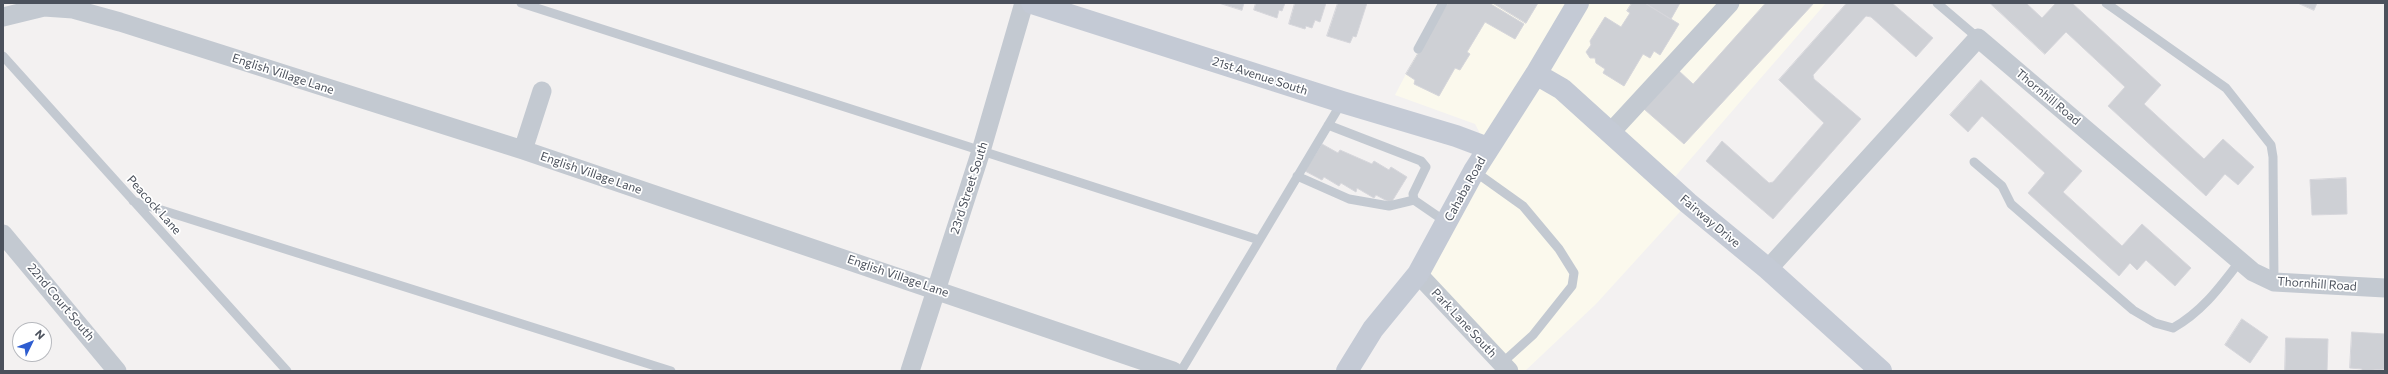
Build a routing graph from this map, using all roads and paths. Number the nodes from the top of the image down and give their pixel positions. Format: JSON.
{"nodes":[{"id":1,"x":521,"y":3,"type":"edge"},
{"id":2,"x":1024,"y":3,"type":"edge"},
{"id":3,"x":1032,"y":3,"type":"edge"},
{"id":4,"x":1444,"y":3,"type":"edge"},
{"id":5,"x":1578,"y":3,"type":"edge"},
{"id":6,"x":1730,"y":3,"type":"edge"},
{"id":7,"x":1937,"y":3,"type":"edge"},
{"id":8,"x":2106,"y":3,"type":"edge"},
{"id":9,"x":3,"y":17,"type":"edge"},
{"id":10,"x":1978,"y":38,"type":"junction"},
{"id":11,"x":1418,"y":49,"type":"dead end"},
{"id":12,"x":3,"y":56,"type":"edge"},
{"id":13,"x":1536,"y":74,"type":"junction"},
{"id":14,"x":542,"y":91,"type":"dead end"},
{"id":15,"x":1342,"y":102,"type":"junction"},
{"id":16,"x":1328,"y":125,"type":"junction"},
{"id":17,"x":1611,"y":132,"type":"junction"},
{"id":18,"x":1488,"y":148,"type":"junction"},
{"id":19,"x":524,"y":150,"type":"junction"},
{"id":20,"x":981,"y":151,"type":"junction"},
{"id":21,"x":1974,"y":162,"type":"dead end"},
{"id":22,"x":1474,"y":171,"type":"junction"},
{"id":23,"x":1297,"y":176,"type":"junction"},
{"id":24,"x":133,"y":200,"type":"junction"},
{"id":25,"x":1414,"y":200,"type":"junction"},
{"id":26,"x":1446,"y":222,"type":"junction"},
{"id":27,"x":3,"y":234,"type":"edge"},
{"id":28,"x":1259,"y":240,"type":"junction"},
{"id":29,"x":2240,"y":261,"type":"junction"},
{"id":30,"x":1768,"y":269,"type":"junction"},
{"id":31,"x":1418,"y":274,"type":"junction"},
{"id":32,"x":2274,"y":282,"type":"junction"},
{"id":33,"x":2385,"y":288,"type":"edge"},
{"id":34,"x":936,"y":289,"type":"junction"},
{"id":35,"x":1505,"y":367,"type":"edge"},
{"id":36,"x":117,"y":371,"type":"edge"},
{"id":37,"x":287,"y":371,"type":"edge"},
{"id":38,"x":671,"y":371,"type":"edge"},
{"id":39,"x":910,"y":371,"type":"edge"},
{"id":40,"x":1173,"y":371,"type":"edge"},
{"id":41,"x":1181,"y":371,"type":"edge"},
{"id":42,"x":1347,"y":371,"type":"edge"},
{"id":43,"x":1881,"y":371,"type":"edge"}],
"edges":[{"from":1,"to":20,"type":"lane"},
{"from":2,"to":20,"type":"street","name":"23rd Street South"},
{"from":3,"to":15,"type":"street","name":"21st Avenue South"},
{"from":4,"to":11,"type":"lane"},
{"from":5,"to":13,"type":"street","name":"Cahaba Road"},
{"from":6,"to":17,"type":"street"},
{"from":7,"to":10,"type":"lane"},
{"from":8,"to":32,"type":"lane"},
{"from":9,"to":19,"type":"street","name":"English Village Lane"},
{"from":10,"to":29,"type":"street","name":"Thornhill Road"},
{"from":10,"to":30,"type":"street"},
{"from":12,"to":24,"type":"lane","name":"Peacock Lane"},
{"from":13,"to":17,"type":"street","name":"Fairway Drive"},
{"from":13,"to":18,"type":"street","name":"Cahaba Road"},
{"from":14,"to":19,"type":"street"},
{"from":15,"to":16,"type":"lane"},
{"from":15,"to":18,"type":"street","name":"21st Avenue South"},
{"from":16,"to":23,"type":"lane"},
{"from":16,"to":25,"type":"lane"},
{"from":17,"to":30,"type":"street","name":"Fairway Drive"},
{"from":18,"to":22,"type":"street","name":"Cahaba Road"},
{"from":19,"to":34,"type":"street","name":"English Village Lane"},
{"from":20,"to":28,"type":"lane"},
{"from":20,"to":34,"type":"street","name":"23rd Street South"},
{"from":21,"to":29,"type":"lane"},
{"from":22,"to":26,"type":"street","name":"Cahaba Road"},
{"from":22,"to":35,"type":"lane"},
{"from":23,"to":25,"type":"lane"},
{"from":23,"to":28,"type":"lane"},
{"from":24,"to":37,"type":"lane","name":"Peacock Lane"},
{"from":24,"to":38,"type":"lane"},
{"from":25,"to":26,"type":"lane"},
{"from":26,"to":31,"type":"street","name":"Cahaba Road"},
{"from":27,"to":36,"type":"street","name":"22nd Court South"},
{"from":28,"to":41,"type":"lane"},
{"from":29,"to":32,"type":"street","name":"Thornhill Road"},
{"from":30,"to":43,"type":"street","name":"Fairway Drive"},
{"from":31,"to":35,"type":"street","name":"Park Lane South"},
{"from":31,"to":42,"type":"street","name":"Cahaba Road"},
{"from":32,"to":33,"type":"street","name":"Thornhill Road"},
{"from":34,"to":39,"type":"street","name":"23rd Street South"},
{"from":34,"to":40,"type":"street","name":"English Village Lane"}]}
